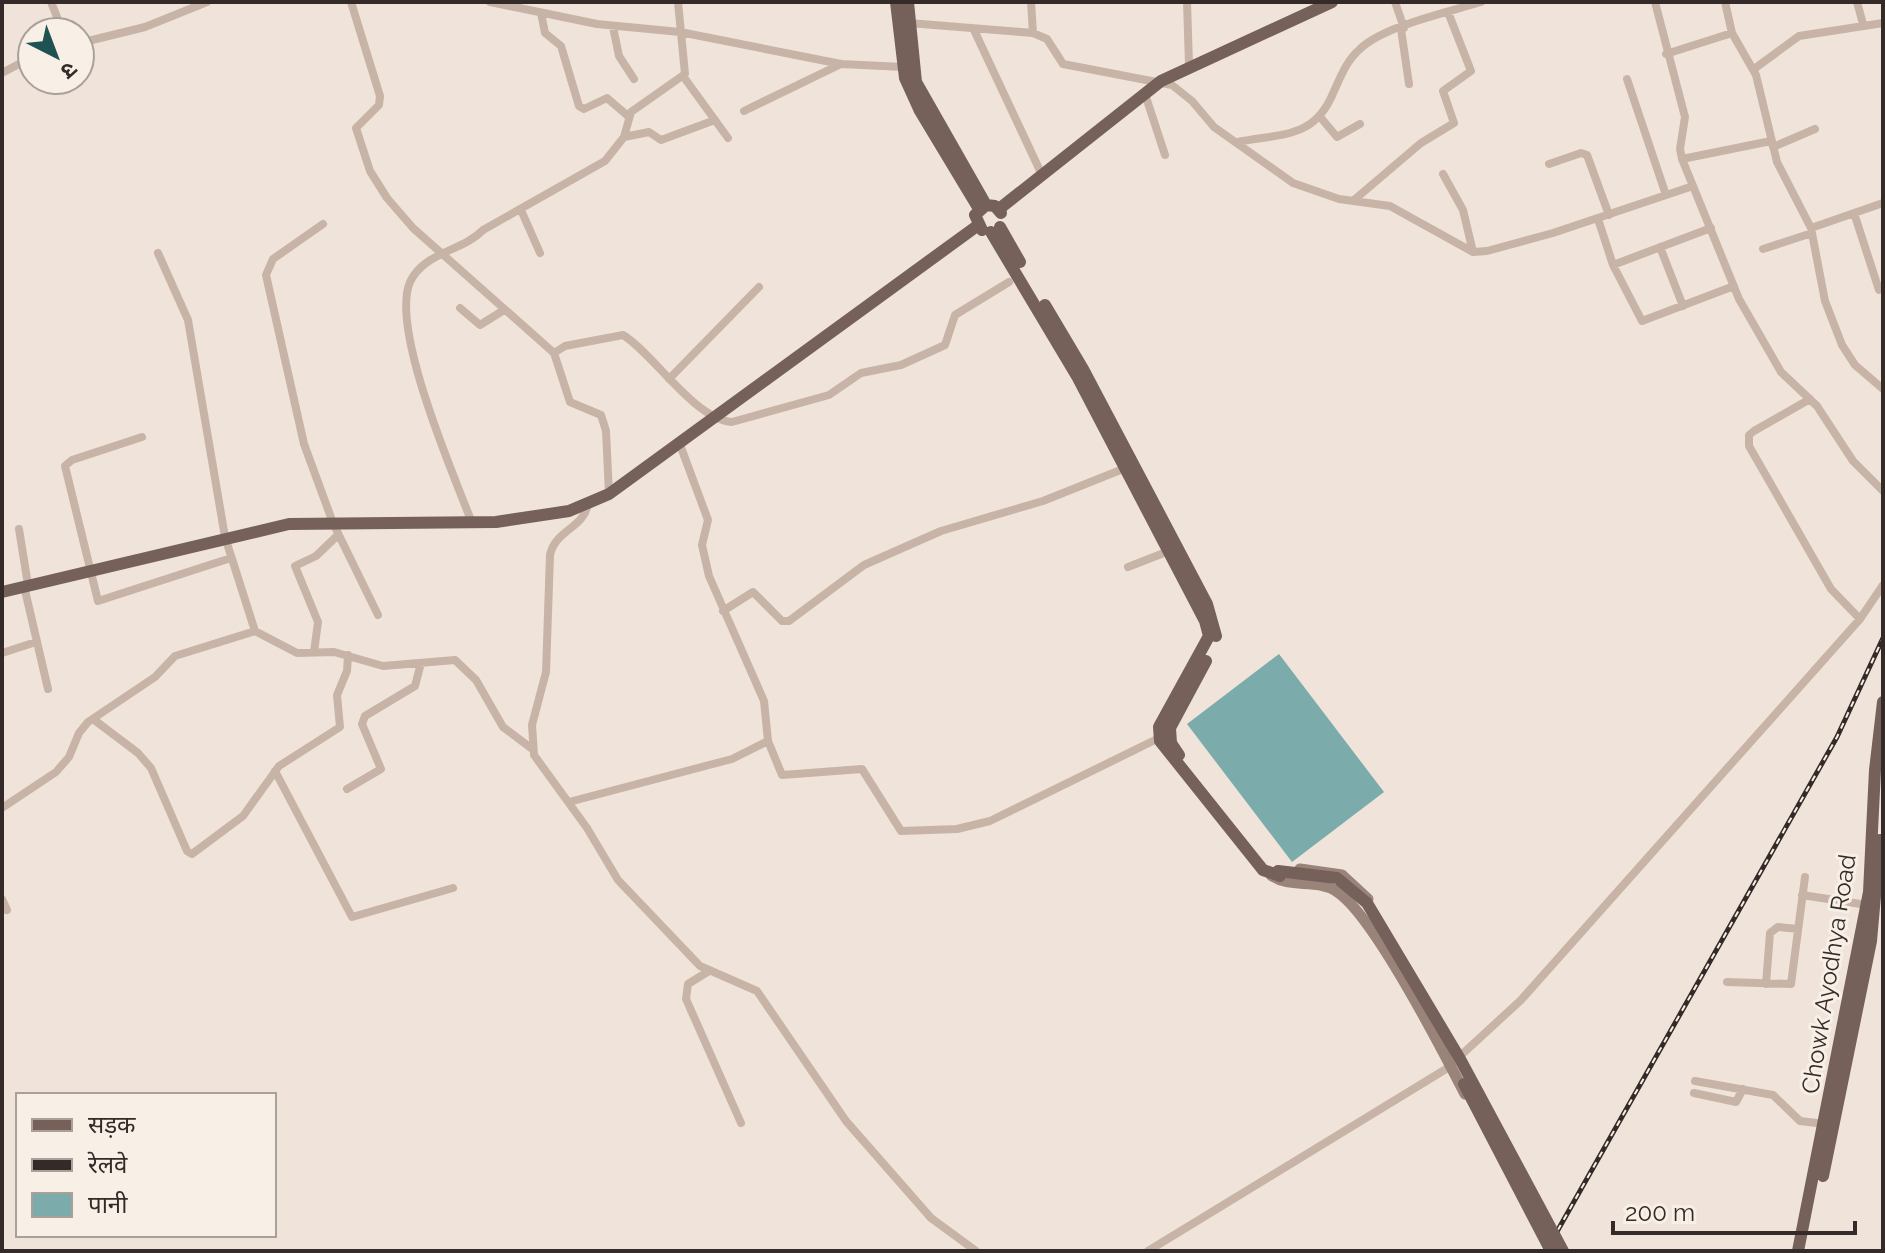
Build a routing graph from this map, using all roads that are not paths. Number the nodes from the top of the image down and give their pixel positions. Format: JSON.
{"nodes":[{"id":1,"x":207,"y":2,"type":"edge"},
{"id":2,"x":351,"y":2,"type":"edge"},
{"id":3,"x":490,"y":2,"type":"edge"},
{"id":4,"x":678,"y":2,"type":"edge"},
{"id":5,"x":896,"y":2,"type":"edge"},
{"id":6,"x":908,"y":2,"type":"edge"},
{"id":7,"x":1031,"y":2,"type":"edge"},
{"id":8,"x":1187,"y":2,"type":"edge"},
{"id":9,"x":1332,"y":2,"type":"edge"},
{"id":10,"x":1395,"y":2,"type":"edge"},
{"id":11,"x":1481,"y":2,"type":"edge"},
{"id":12,"x":1655,"y":2,"type":"edge"},
{"id":13,"x":1725,"y":2,"type":"edge"},
{"id":14,"x":1857,"y":2,"type":"edge"},
{"id":15,"x":1448,"y":12,"type":"junction"},
{"id":16,"x":541,"y":13,"type":"junction"},
{"id":17,"x":909,"y":23,"type":"junction"},
{"id":18,"x":1883,"y":23,"type":"edge"},
{"id":19,"x":1863,"y":24,"type":"junction"},
{"id":20,"x":613,"y":27,"type":"junction"},
{"id":21,"x":1402,"y":28,"type":"junction"},
{"id":22,"x":974,"y":30,"type":"junction"},
{"id":23,"x":680,"y":32,"type":"junction"},
{"id":24,"x":1033,"y":33,"type":"junction"},
{"id":25,"x":1732,"y":33,"type":"junction"},
{"id":26,"x":96,"y":40,"type":"edge"},
{"id":27,"x":1666,"y":54,"type":"junction"},
{"id":28,"x":841,"y":64,"type":"junction"},
{"id":29,"x":1189,"y":65,"type":"junction"},
{"id":30,"x":903,"y":67,"type":"junction"},
{"id":31,"x":1754,"y":69,"type":"junction"},
{"id":32,"x":683,"y":76,"type":"junction"},
{"id":33,"x":634,"y":79,"type":"dead end"},
{"id":34,"x":1627,"y":79,"type":"dead end"},
{"id":35,"x":1161,"y":81,"type":"junction"},
{"id":36,"x":1409,"y":84,"type":"dead end"},
{"id":37,"x":1145,"y":94,"type":"junction"},
{"id":38,"x":744,"y":111,"type":"dead end"},
{"id":39,"x":628,"y":116,"type":"junction"},
{"id":40,"x":1321,"y":118,"type":"junction"},
{"id":41,"x":715,"y":120,"type":"junction"},
{"id":42,"x":1360,"y":124,"type":"dead end"},
{"id":43,"x":1815,"y":129,"type":"dead end"},
{"id":44,"x":624,"y":137,"type":"junction"},
{"id":45,"x":728,"y":138,"type":"dead end"},
{"id":46,"x":1238,"y":142,"type":"junction"},
{"id":47,"x":1772,"y":144,"type":"junction"},
{"id":48,"x":1165,"y":155,"type":"dead end"},
{"id":49,"x":1682,"y":159,"type":"junction"},
{"id":50,"x":1549,"y":164,"type":"dead end"},
{"id":51,"x":1443,"y":174,"type":"dead end"},
{"id":52,"x":1042,"y":175,"type":"junction"},
{"id":53,"x":1693,"y":186,"type":"junction"},
{"id":54,"x":1666,"y":195,"type":"junction"},
{"id":55,"x":1354,"y":200,"type":"junction"},
{"id":56,"x":1883,"y":203,"type":"edge"},
{"id":57,"x":988,"y":207,"type":"junction"},
{"id":58,"x":521,"y":210,"type":"junction"},
{"id":59,"x":1854,"y":213,"type":"junction"},
{"id":60,"x":1609,"y":215,"type":"junction"},
{"id":61,"x":1598,"y":219,"type":"junction"},
{"id":62,"x":323,"y":224,"type":"dead end"},
{"id":63,"x":977,"y":226,"type":"junction"},
{"id":64,"x":1711,"y":228,"type":"junction"},
{"id":65,"x":995,"y":229,"type":"junction"},
{"id":66,"x":1812,"y":230,"type":"junction"},
{"id":67,"x":1660,"y":247,"type":"junction"},
{"id":68,"x":1763,"y":249,"type":"dead end"},
{"id":69,"x":440,"y":252,"type":"junction"},
{"id":70,"x":1473,"y":252,"type":"junction"},
{"id":71,"x":158,"y":253,"type":"dead end"},
{"id":72,"x":540,"y":253,"type":"dead end"},
{"id":73,"x":1613,"y":265,"type":"junction"},
{"id":74,"x":1009,"y":282,"type":"dead end"},
{"id":75,"x":1734,"y":286,"type":"junction"},
{"id":76,"x":759,"y":287,"type":"dead end"},
{"id":77,"x":1879,"y":290,"type":"dead end"},
{"id":78,"x":1683,"y":306,"type":"junction"},
{"id":79,"x":460,"y":308,"type":"dead end"},
{"id":80,"x":504,"y":310,"type":"junction"},
{"id":81,"x":554,"y":353,"type":"junction"},
{"id":82,"x":669,"y":379,"type":"junction"},
{"id":83,"x":1883,"y":389,"type":"edge"},
{"id":84,"x":1810,"y":399,"type":"junction"},
{"id":85,"x":714,"y":415,"type":"junction"},
{"id":86,"x":142,"y":437,"type":"dead end"},
{"id":87,"x":679,"y":442,"type":"junction"},
{"id":88,"x":1123,"y":469,"type":"junction"},
{"id":89,"x":1883,"y":491,"type":"edge"},
{"id":90,"x":609,"y":494,"type":"junction"},
{"id":91,"x":588,"y":504,"type":"junction"},
{"id":92,"x":472,"y":523,"type":"junction"},
{"id":93,"x":19,"y":529,"type":"dead end"},
{"id":94,"x":335,"y":529,"type":"junction"},
{"id":95,"x":225,"y":537,"type":"junction"},
{"id":96,"x":1169,"y":551,"type":"junction"},
{"id":97,"x":231,"y":558,"type":"junction"},
{"id":98,"x":1128,"y":567,"type":"dead end"},
{"id":99,"x":91,"y":573,"type":"junction"},
{"id":100,"x":1883,"y":585,"type":"edge"},
{"id":101,"x":26,"y":586,"type":"junction"},
{"id":102,"x":2,"y":592,"type":"edge"},
{"id":103,"x":723,"y":611,"type":"junction"},
{"id":104,"x":378,"y":615,"type":"dead end"},
{"id":105,"x":1860,"y":619,"type":"junction"},
{"id":106,"x":255,"y":631,"type":"junction"},
{"id":107,"x":36,"y":642,"type":"junction"},
{"id":108,"x":314,"y":652,"type":"junction"},
{"id":109,"x":2,"y":653,"type":"edge"},
{"id":110,"x":348,"y":655,"type":"junction"},
{"id":111,"x":421,"y":663,"type":"junction"},
{"id":112,"x":48,"y":689,"type":"dead end"},
{"id":113,"x":1883,"y":702,"type":"edge"},
{"id":114,"x":93,"y":719,"type":"junction"},
{"id":115,"x":1159,"y":738,"type":"junction"},
{"id":116,"x":768,"y":741,"type":"junction"},
{"id":117,"x":532,"y":748,"type":"junction"},
{"id":118,"x":1883,"y":749,"type":"edge"},
{"id":119,"x":275,"y":771,"type":"junction"},
{"id":120,"x":347,"y":789,"type":"dead end"},
{"id":121,"x":569,"y":802,"type":"junction"},
{"id":122,"x":2,"y":808,"type":"edge"},
{"id":123,"x":1276,"y":872,"type":"junction"},
{"id":124,"x":1805,"y":877,"type":"dead end"},
{"id":125,"x":453,"y":888,"type":"dead end"},
{"id":126,"x":1802,"y":895,"type":"junction"},
{"id":127,"x":2,"y":899,"type":"edge"},
{"id":128,"x":1867,"y":905,"type":"junction"},
{"id":129,"x":7,"y":910,"type":"dead end"},
{"id":130,"x":1798,"y":929,"type":"junction"},
{"id":131,"x":1866,"y":940,"type":"junction"},
{"id":132,"x":709,"y":971,"type":"junction"},
{"id":133,"x":1727,"y":982,"type":"dead end"},
{"id":134,"x":1766,"y":984,"type":"junction"},
{"id":135,"x":1462,"y":1055,"type":"junction"},
{"id":136,"x":1450,"y":1065,"type":"junction"},
{"id":137,"x":1695,"y":1081,"type":"dead end"},
{"id":138,"x":1743,"y":1089,"type":"junction"},
{"id":139,"x":1694,"y":1093,"type":"dead end"},
{"id":140,"x":741,"y":1123,"type":"dead end"},
{"id":141,"x":1826,"y":1124,"type":"junction"},
{"id":142,"x":976,"y":1251,"type":"edge"},
{"id":143,"x":1148,"y":1251,"type":"edge"},
{"id":144,"x":1548,"y":1251,"type":"edge"},
{"id":145,"x":1566,"y":1251,"type":"edge"},
{"id":146,"x":1798,"y":1251,"type":"edge"},
{"id":147,"x":1805,"y":1251,"type":"edge"}],
"edges":[{"from":1,"to":26,"type":"street"},
{"from":2,"to":69,"type":"street"},
{"from":3,"to":16,"type":"street"},
{"from":4,"to":23,"type":"street"},
{"from":5,"to":30,"type":"main road"},
{"from":6,"to":17,"type":"main road"},
{"from":7,"to":24,"type":"street"},
{"from":8,"to":29,"type":"street"},
{"from":9,"to":29,"type":"main road"},
{"from":10,"to":21,"type":"street"},
{"from":11,"to":15,"type":"street"},
{"from":12,"to":27,"type":"street"},
{"from":13,"to":25,"type":"street"},
{"from":14,"to":19,"type":"street"},
{"from":15,"to":21,"type":"street"},
{"from":15,"to":55,"type":"street"},
{"from":16,"to":20,"type":"street"},
{"from":16,"to":39,"type":"street"},
{"from":17,"to":22,"type":"street"},
{"from":17,"to":57,"type":"main road"},
{"from":18,"to":19,"type":"street"},
{"from":19,"to":31,"type":"street"},
{"from":20,"to":23,"type":"street"},
{"from":20,"to":33,"type":"street"},
{"from":21,"to":36,"type":"street"},
{"from":21,"to":40,"type":"street"},
{"from":22,"to":24,"type":"street"},
{"from":22,"to":52,"type":"street"},
{"from":23,"to":28,"type":"street"},
{"from":23,"to":32,"type":"street"},
{"from":24,"to":35,"type":"street"},
{"from":25,"to":27,"type":"street"},
{"from":25,"to":31,"type":"street"},
{"from":27,"to":49,"type":"street"},
{"from":28,"to":30,"type":"street"},
{"from":28,"to":38,"type":"street"},
{"from":29,"to":35,"type":"main road"},
{"from":30,"to":57,"type":"main road"},
{"from":31,"to":47,"type":"street"},
{"from":32,"to":39,"type":"street"},
{"from":32,"to":41,"type":"street"},
{"from":34,"to":54,"type":"street"},
{"from":35,"to":37,"type":"main road"},
{"from":35,"to":46,"type":"street"},
{"from":37,"to":48,"type":"street"},
{"from":37,"to":52,"type":"main road"},
{"from":39,"to":44,"type":"street"},
{"from":40,"to":42,"type":"street"},
{"from":40,"to":46,"type":"street"},
{"from":41,"to":44,"type":"street"},
{"from":41,"to":45,"type":"street"},
{"from":43,"to":47,"type":"street"},
{"from":44,"to":58,"type":"street"},
{"from":46,"to":55,"type":"street"},
{"from":47,"to":49,"type":"street"},
{"from":47,"to":66,"type":"street"},
{"from":49,"to":53,"type":"street"},
{"from":50,"to":60,"type":"street"},
{"from":51,"to":70,"type":"street"},
{"from":52,"to":57,"type":"main road"},
{"from":53,"to":54,"type":"street"},
{"from":53,"to":64,"type":"street"},
{"from":54,"to":60,"type":"street"},
{"from":55,"to":70,"type":"street"},
{"from":56,"to":59,"type":"street"},
{"from":57,"to":63,"type":"main road"},
{"from":57,"to":65,"type":"main road"},
{"from":58,"to":69,"type":"street"},
{"from":58,"to":72,"type":"street"},
{"from":59,"to":66,"type":"street"},
{"from":59,"to":77,"type":"street"},
{"from":60,"to":61,"type":"street"},
{"from":61,"to":70,"type":"street"},
{"from":61,"to":73,"type":"street"},
{"from":62,"to":94,"type":"street"},
{"from":63,"to":65,"type":"main road"},
{"from":63,"to":85,"type":"main road"},
{"from":64,"to":67,"type":"street"},
{"from":64,"to":75,"type":"street"},
{"from":65,"to":88,"type":"main road"},
{"from":65,"to":123,"type":"main road"},
{"from":66,"to":68,"type":"street"},
{"from":66,"to":83,"type":"street"},
{"from":67,"to":73,"type":"street"},
{"from":67,"to":78,"type":"street"},
{"from":69,"to":80,"type":"street"},
{"from":69,"to":92,"type":"street"},
{"from":71,"to":95,"type":"street"},
{"from":73,"to":78,"type":"street"},
{"from":74,"to":85,"type":"street"},
{"from":75,"to":78,"type":"street"},
{"from":75,"to":84,"type":"street"},
{"from":76,"to":82,"type":"street"},
{"from":79,"to":80,"type":"street"},
{"from":80,"to":81,"type":"street"},
{"from":81,"to":82,"type":"street"},
{"from":81,"to":90,"type":"street"},
{"from":82,"to":85,"type":"street"},
{"from":84,"to":89,"type":"street"},
{"from":84,"to":105,"type":"street"},
{"from":85,"to":87,"type":"main road"},
{"from":86,"to":99,"type":"street"},
{"from":87,"to":90,"type":"main road"},
{"from":87,"to":103,"type":"street"},
{"from":88,"to":96,"type":"main road"},
{"from":88,"to":103,"type":"street"},
{"from":90,"to":91,"type":"main road"},
{"from":91,"to":92,"type":"main road"},
{"from":91,"to":117,"type":"street"},
{"from":92,"to":94,"type":"main road"},
{"from":93,"to":101,"type":"street"},
{"from":94,"to":95,"type":"main road"},
{"from":94,"to":104,"type":"street"},
{"from":94,"to":108,"type":"street"},
{"from":95,"to":97,"type":"street"},
{"from":95,"to":99,"type":"main road"},
{"from":96,"to":98,"type":"street"},
{"from":96,"to":115,"type":"main road"},
{"from":97,"to":99,"type":"street"},
{"from":97,"to":106,"type":"street"},
{"from":99,"to":101,"type":"main road"},
{"from":100,"to":105,"type":"street"},
{"from":101,"to":102,"type":"main road"},
{"from":101,"to":107,"type":"street"},
{"from":103,"to":116,"type":"street"},
{"from":105,"to":135,"type":"street"},
{"from":106,"to":108,"type":"street"},
{"from":106,"to":114,"type":"street"},
{"from":107,"to":109,"type":"street"},
{"from":107,"to":112,"type":"street"},
{"from":108,"to":110,"type":"street"},
{"from":110,"to":111,"type":"street"},
{"from":110,"to":119,"type":"street"},
{"from":111,"to":117,"type":"street"},
{"from":111,"to":120,"type":"street"},
{"from":113,"to":128,"type":"main road","name":"Chowk Ayodhya Road"},
{"from":114,"to":119,"type":"street"},
{"from":114,"to":122,"type":"street"},
{"from":115,"to":116,"type":"street"},
{"from":115,"to":123,"type":"main road"},
{"from":116,"to":121,"type":"street"},
{"from":117,"to":121,"type":"street"},
{"from":118,"to":131,"type":"main road","name":"Chowk Ayodhya Road"},
{"from":119,"to":125,"type":"street"},
{"from":121,"to":132,"type":"street"},
{"from":123,"to":135,"type":"street"},
{"from":123,"to":136,"type":"street"},
{"from":123,"to":144,"type":"main road","bridge":true},
{"from":123,"to":145,"type":"main road","bridge":true},
{"from":124,"to":126,"type":"street"},
{"from":126,"to":128,"type":"street"},
{"from":126,"to":130,"type":"street"},
{"from":127,"to":129,"type":"street"},
{"from":128,"to":131,"type":"main road","name":"Chowk Ayodhya Road"},
{"from":130,"to":134,"type":"street"},
{"from":130,"to":134,"type":"street"},
{"from":131,"to":141,"type":"main road","name":"Chowk Ayodhya Road"},
{"from":131,"to":147,"type":"main road","name":"Chowk Ayodhya Road"},
{"from":132,"to":140,"type":"street"},
{"from":132,"to":142,"type":"street"},
{"from":133,"to":134,"type":"street"},
{"from":135,"to":136,"type":"street"},
{"from":135,"to":145,"type":"street"},
{"from":136,"to":143,"type":"street"},
{"from":136,"to":144,"type":"street"},
{"from":137,"to":138,"type":"street"},
{"from":138,"to":139,"type":"street"},
{"from":138,"to":141,"type":"street"},
{"from":141,"to":146,"type":"main road","name":"Chowk Ayodhya Road"}]}
